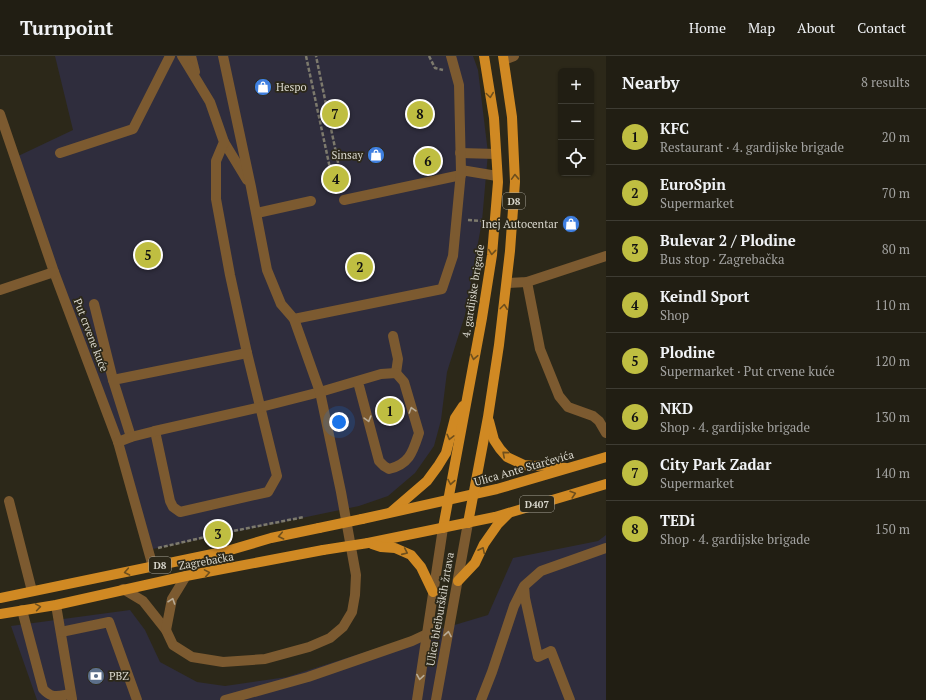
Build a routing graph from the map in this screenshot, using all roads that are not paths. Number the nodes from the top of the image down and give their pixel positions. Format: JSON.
{"nodes":[{"id":1,"x":170,"y":56,"type":"edge"},
{"id":2,"x":182,"y":56,"type":"edge"},
{"id":3,"x":191,"y":56,"type":"edge"},
{"id":4,"x":223,"y":56,"type":"edge"},
{"id":5,"x":451,"y":56,"type":"edge"},
{"id":6,"x":484,"y":56,"type":"edge"},
{"id":7,"x":507,"y":57,"type":"edge"},
{"id":8,"x":198,"y":82,"type":"junction"},
{"id":9,"x":0,"y":114,"type":"edge"},
{"id":10,"x":224,"y":142,"type":"junction"},
{"id":11,"x":60,"y":152,"type":"dead end"},
{"id":12,"x":460,"y":153,"type":"junction"},
{"id":13,"x":496,"y":154,"type":"junction"},
{"id":14,"x":461,"y":173,"type":"junction"},
{"id":15,"x":497,"y":176,"type":"junction"},
{"id":16,"x":251,"y":187,"type":"junction"},
{"id":17,"x":344,"y":200,"type":"dead end"},
{"id":18,"x":310,"y":201,"type":"dead end"},
{"id":19,"x":257,"y":213,"type":"junction"},
{"id":20,"x":606,"y":256,"type":"edge"},
{"id":21,"x":54,"y":272,"type":"junction"},
{"id":22,"x":527,"y":282,"type":"junction"},
{"id":23,"x":507,"y":283,"type":"junction"},
{"id":24,"x":0,"y":290,"type":"edge"},
{"id":25,"x":94,"y":304,"type":"dead end"},
{"id":26,"x":294,"y":319,"type":"junction"},
{"id":27,"x":393,"y":336,"type":"dead end"},
{"id":28,"x":248,"y":353,"type":"junction"},
{"id":29,"x":396,"y":373,"type":"junction"},
{"id":30,"x":113,"y":380,"type":"junction"},
{"id":31,"x":358,"y":382,"type":"junction"},
{"id":32,"x":320,"y":392,"type":"junction"},
{"id":33,"x":466,"y":402,"type":"junction"},
{"id":34,"x":261,"y":407,"type":"junction"},
{"id":35,"x":488,"y":417,"type":"junction"},
{"id":36,"x":154,"y":431,"type":"junction"},
{"id":37,"x":606,"y":433,"type":"edge"},
{"id":38,"x":131,"y":437,"type":"junction"},
{"id":39,"x":118,"y":442,"type":"junction"},
{"id":40,"x":606,"y":457,"type":"edge"},
{"id":41,"x":568,"y":468,"type":"junction"},
{"id":42,"x":606,"y":484,"type":"edge"},
{"id":43,"x":474,"y":494,"type":"junction"},
{"id":44,"x":448,"y":500,"type":"junction"},
{"id":45,"x":9,"y":501,"type":"dead end"},
{"id":46,"x":510,"y":512,"type":"junction"},
{"id":47,"x":390,"y":513,"type":"junction"},
{"id":48,"x":468,"y":523,"type":"junction"},
{"id":49,"x":443,"y":528,"type":"junction"},
{"id":50,"x":368,"y":543,"type":"junction"},
{"id":51,"x":606,"y":548,"type":"edge"},
{"id":52,"x":153,"y":567,"type":"junction"},
{"id":53,"x":186,"y":576,"type":"junction"},
{"id":54,"x":458,"y":581,"type":"junction"},
{"id":55,"x":524,"y":586,"type":"junction"},
{"id":56,"x":123,"y":589,"type":"junction"},
{"id":57,"x":32,"y":591,"type":"junction"},
{"id":58,"x":433,"y":592,"type":"junction"},
{"id":59,"x":0,"y":598,"type":"edge"},
{"id":60,"x":56,"y":605,"type":"junction"},
{"id":61,"x":22,"y":610,"type":"junction"},
{"id":62,"x":0,"y":614,"type":"edge"},
{"id":63,"x":166,"y":630,"type":"junction"},
{"id":64,"x":61,"y":632,"type":"junction"},
{"id":65,"x":427,"y":634,"type":"junction"},
{"id":66,"x":71,"y":697,"type":"edge"},
{"id":67,"x":138,"y":700,"type":"edge"},
{"id":68,"x":225,"y":700,"type":"edge"},
{"id":69,"x":417,"y":700,"type":"edge"},
{"id":70,"x":436,"y":700,"type":"edge"},
{"id":71,"x":480,"y":700,"type":"edge"},
{"id":72,"x":570,"y":700,"type":"edge"}],
"edges":[{"from":1,"to":11,"type":"street"},
{"from":2,"to":8,"type":"street"},
{"from":3,"to":8,"type":"street"},
{"from":4,"to":16,"type":"street"},
{"from":5,"to":12,"type":"street"},
{"from":6,"to":13,"type":"main road","name":"4. gardijske brigade","number":"D8","one_way":true},
{"from":23,"to":7,"type":"main road","number":"D8","one_way":true},
{"from":8,"to":10,"type":"street"},
{"from":9,"to":21,"type":"street","name":"Put crvene kuće"},
{"from":10,"to":16,"type":"street"},
{"from":10,"to":28,"type":"street"},
{"from":12,"to":13,"type":"street"},
{"from":12,"to":14,"type":"street"},
{"from":13,"to":15,"type":"main road","name":"4. gardijske brigade","number":"D8"},
{"from":14,"to":15,"type":"street"},
{"from":14,"to":17,"type":"street"},
{"from":14,"to":26,"type":"street"},
{"from":15,"to":33,"type":"main road","name":"4. gardijske brigade","number":"D8","one_way":true},
{"from":16,"to":19,"type":"street"},
{"from":18,"to":19,"type":"street"},
{"from":19,"to":26,"type":"street"},
{"from":20,"to":22,"type":"street"},
{"from":21,"to":24,"type":"street"},
{"from":21,"to":39,"type":"street","name":"Put crvene kuće"},
{"from":22,"to":23,"type":"street"},
{"from":22,"to":37,"type":"street"},
{"from":35,"to":23,"type":"main road","number":"D8","one_way":true},
{"from":25,"to":30,"type":"street"},
{"from":26,"to":32,"type":"street"},
{"from":27,"to":29,"type":"street"},
{"from":28,"to":30,"type":"street"},
{"from":28,"to":34,"type":"street"},
{"from":29,"to":31,"type":"street"},
{"from":31,"to":29,"type":"street","one_way":true},
{"from":30,"to":38,"type":"street"},
{"from":31,"to":32,"type":"street"},
{"from":32,"to":34,"type":"street"},
{"from":32,"to":63,"type":"street"},
{"from":33,"to":44,"type":"main road","name":"4. gardijske brigade","number":"D8","one_way":true},
{"from":33,"to":47,"type":"main road","number":"D8","one_way":true},
{"from":34,"to":36,"type":"street"},
{"from":34,"to":36,"type":"street"},
{"from":41,"to":35,"type":"main road","one_way":true},
{"from":35,"to":43,"type":"main road","number":"D8"},
{"from":36,"to":38,"type":"street"},
{"from":38,"to":39,"type":"street"},
{"from":39,"to":52,"type":"street","name":"Put crvene kuće"},
{"from":40,"to":41,"type":"main road","name":"Ulica Ante Starčevića","number":"D407"},
{"from":41,"to":43,"type":"main road","name":"Ulica Ante Starčevića","number":"D407"},
{"from":46,"to":42,"type":"main road","number":"D407","one_way":true},
{"from":43,"to":44,"type":"main road","name":"Ulica Ante Starčevića","number":"D407"},
{"from":43,"to":48,"type":"main road","number":"D8"},
{"from":44,"to":47,"type":"main road","number":"D8"},
{"from":44,"to":49,"type":"main road","name":"4. gardijske brigade","number":"D8"},
{"from":45,"to":57,"type":"street"},
{"from":46,"to":48,"type":"main road","number":"D407"},
{"from":54,"to":46,"type":"main road","one_way":true},
{"from":47,"to":52,"type":"main road","name":"Zagrebačka","number":"D8","one_way":true,"bridge":true},
{"from":48,"to":49,"type":"main road","number":"D8"},
{"from":48,"to":54,"type":"street","name":"Ulica bleiburških žrtava"},
{"from":49,"to":50,"type":"main road","number":"D8"},
{"from":49,"to":58,"type":"street","name":"Ulica bleiburških žrtava"},
{"from":53,"to":50,"type":"main road","name":"Zagrebačka","number":"D8","one_way":true,"bridge":true},
{"from":50,"to":58,"type":"main road","one_way":true},
{"from":51,"to":55,"type":"street"},
{"from":52,"to":57,"type":"main road","name":"Zagrebačka","number":"D8","one_way":true},
{"from":53,"to":56,"type":"main road","name":"Zagrebačka","number":"D8"},
{"from":63,"to":53,"type":"street","one_way":true},
{"from":70,"to":54,"type":"street","name":"Ulica bleiburških žrtava","one_way":true},
{"from":55,"to":71,"type":"street"},
{"from":55,"to":72,"type":"street"},
{"from":56,"to":60,"type":"main road","name":"Zagrebačka","number":"D8"},
{"from":56,"to":63,"type":"street"},
{"from":57,"to":59,"type":"main road","name":"Zagrebačka","number":"D8"},
{"from":58,"to":65,"type":"street","name":"Ulica bleiburških žrtava"},
{"from":61,"to":60,"type":"main road","name":"Zagrebačka","number":"D8","one_way":true},
{"from":60,"to":64,"type":"street"},
{"from":61,"to":62,"type":"main road","name":"Zagrebačka","number":"D8"},
{"from":61,"to":66,"type":"street"},
{"from":64,"to":66,"type":"street"},
{"from":64,"to":67,"type":"street"},
{"from":65,"to":68,"type":"street"},
{"from":65,"to":69,"type":"street","name":"Ulica bleiburških žrtava","one_way":true}]}
